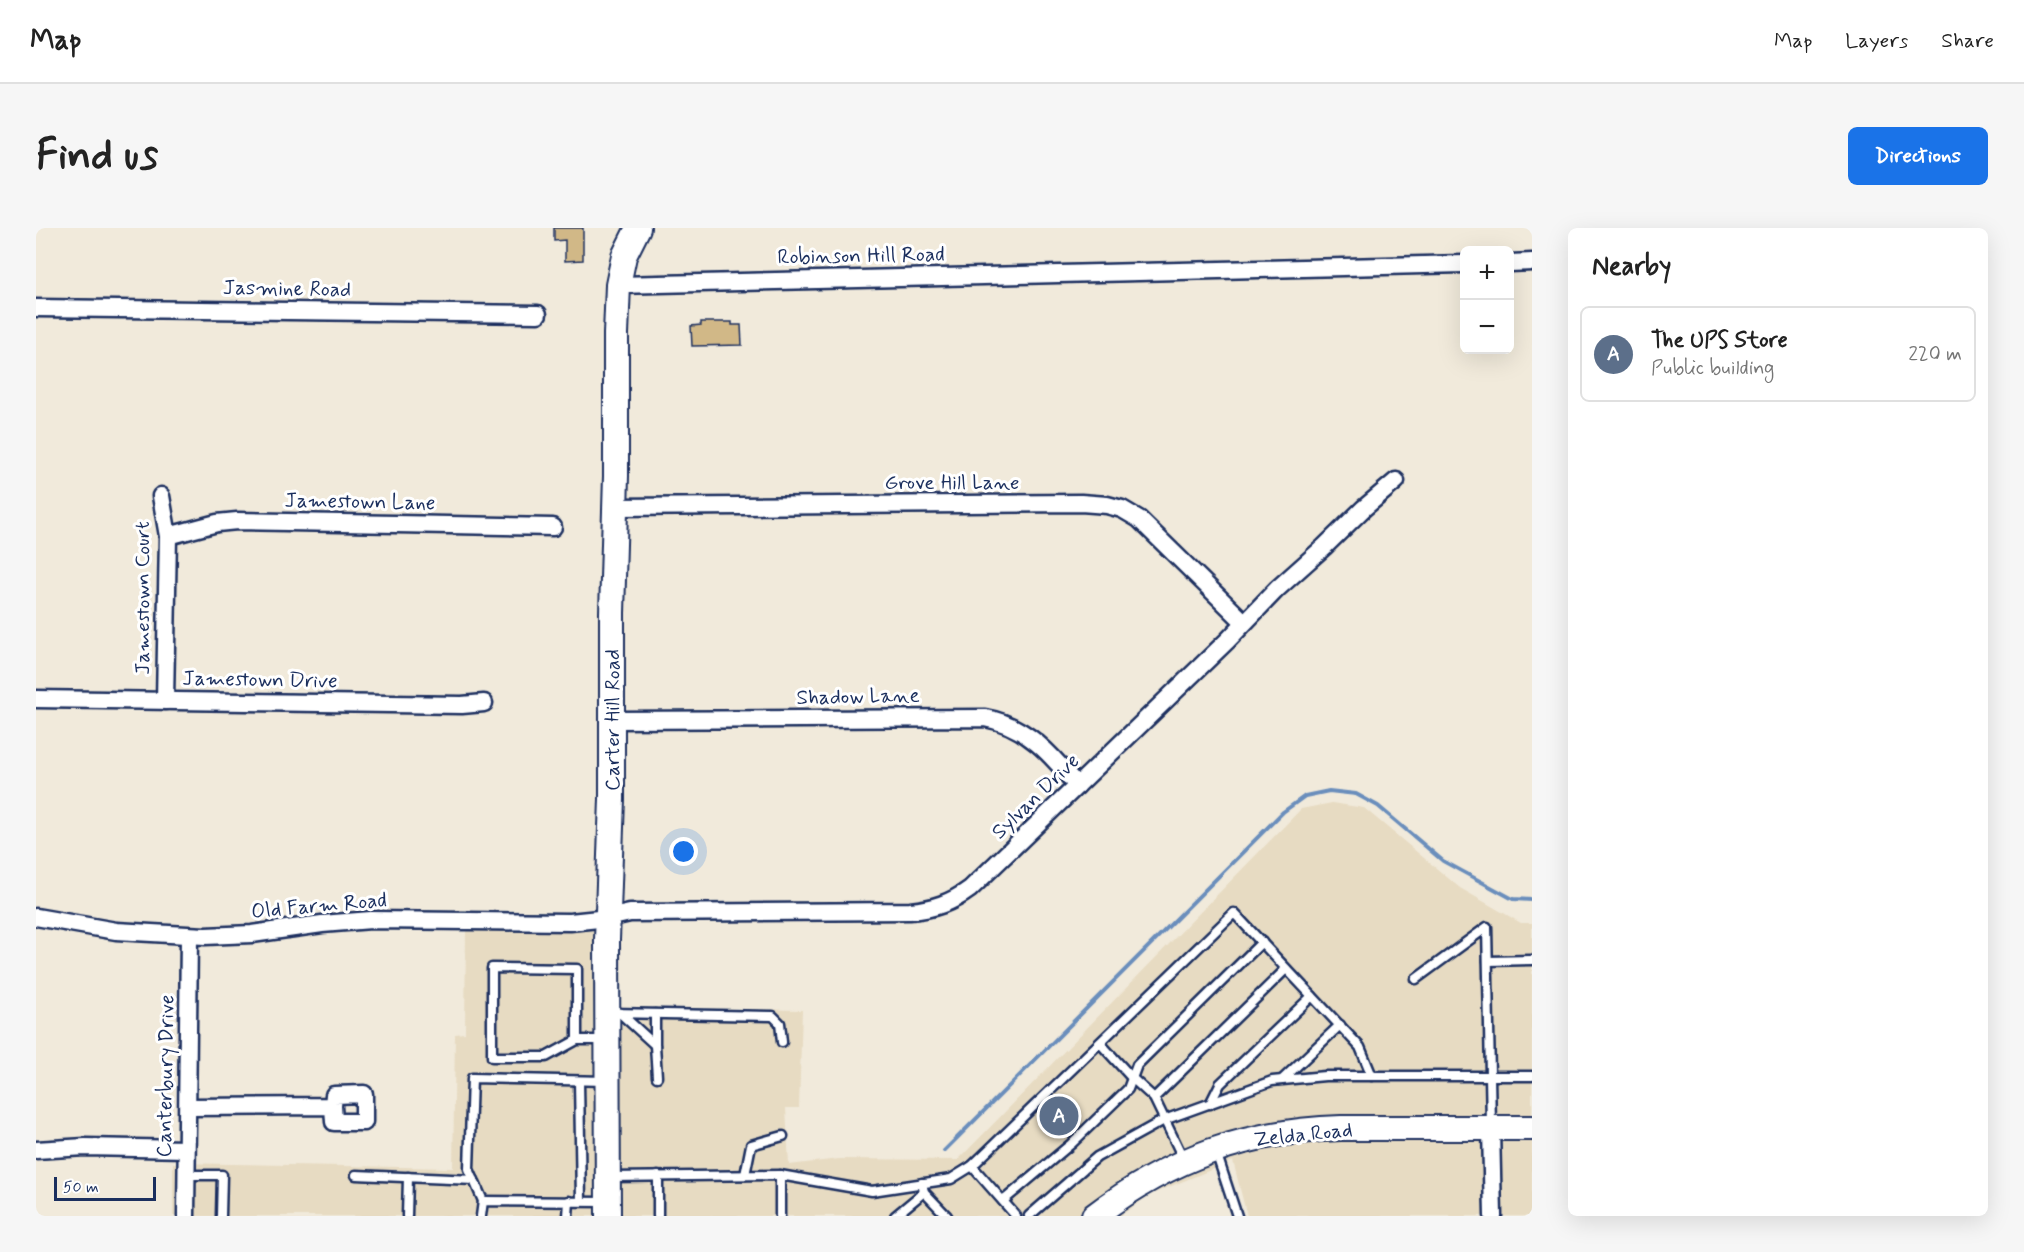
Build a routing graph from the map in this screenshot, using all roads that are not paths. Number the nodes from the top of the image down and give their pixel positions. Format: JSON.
{"nodes":[{"id":1,"x":638,"y":228,"type":"edge"},
{"id":2,"x":1532,"y":262,"type":"edge"},
{"id":3,"x":1514,"y":263,"type":"edge"},
{"id":4,"x":1460,"y":264,"type":"edge"},
{"id":5,"x":618,"y":285,"type":"junction"},
{"id":6,"x":36,"y":308,"type":"edge"},
{"id":7,"x":538,"y":314,"type":"dead end"},
{"id":8,"x":1396,"y":481,"type":"dead end"},
{"id":9,"x":161,"y":496,"type":"dead end"},
{"id":10,"x":615,"y":507,"type":"junction"},
{"id":11,"x":553,"y":527,"type":"dead end"},
{"id":12,"x":168,"y":536,"type":"junction"},
{"id":13,"x":1244,"y":622,"type":"junction"},
{"id":14,"x":36,"y":699,"type":"edge"},
{"id":15,"x":165,"y":701,"type":"junction"},
{"id":16,"x":484,"y":704,"type":"dead end"},
{"id":17,"x":612,"y":720,"type":"junction"},
{"id":18,"x":1077,"y":786,"type":"junction"},
{"id":19,"x":36,"y":917,"type":"edge"},
{"id":20,"x":608,"y":918,"type":"junction"},
{"id":21,"x":189,"y":936,"type":"junction"},
{"id":22,"x":1262,"y":942,"type":"junction"},
{"id":23,"x":1532,"y":960,"type":"edge"},
{"id":24,"x":1488,"y":961,"type":"junction"},
{"id":25,"x":1286,"y":969,"type":"junction"},
{"id":26,"x":1416,"y":979,"type":"dead end"},
{"id":27,"x":1312,"y":996,"type":"junction"},
{"id":28,"x":614,"y":1013,"type":"junction"},
{"id":29,"x":655,"y":1014,"type":"junction"},
{"id":30,"x":1340,"y":1025,"type":"junction"},
{"id":31,"x":577,"y":1040,"type":"junction"},
{"id":32,"x":607,"y":1040,"type":"junction"},
{"id":33,"x":782,"y":1042,"type":"dead end"},
{"id":34,"x":1100,"y":1043,"type":"junction"},
{"id":35,"x":655,"y":1045,"type":"junction"},
{"id":36,"x":1372,"y":1076,"type":"junction"},
{"id":37,"x":1490,"y":1076,"type":"junction"},
{"id":38,"x":1532,"y":1076,"type":"edge"},
{"id":39,"x":657,"y":1077,"type":"dead end"},
{"id":40,"x":1132,"y":1078,"type":"junction"},
{"id":41,"x":1283,"y":1079,"type":"junction"},
{"id":42,"x":579,"y":1081,"type":"junction"},
{"id":43,"x":607,"y":1081,"type":"junction"},
{"id":44,"x":1154,"y":1098,"type":"junction"},
{"id":45,"x":1210,"y":1104,"type":"junction"},
{"id":46,"x":333,"y":1106,"type":"dead end"},
{"id":47,"x":188,"y":1107,"type":"junction"},
{"id":48,"x":1164,"y":1120,"type":"junction"},
{"id":49,"x":1532,"y":1128,"type":"edge"},
{"id":50,"x":1491,"y":1129,"type":"junction"},
{"id":51,"x":783,"y":1137,"type":"dead end"},
{"id":52,"x":186,"y":1149,"type":"junction"},
{"id":53,"x":1215,"y":1149,"type":"junction"},
{"id":54,"x":36,"y":1150,"type":"edge"},
{"id":55,"x":1185,"y":1161,"type":"junction"},
{"id":56,"x":972,"y":1166,"type":"junction"},
{"id":57,"x":186,"y":1174,"type":"junction"},
{"id":58,"x":356,"y":1175,"type":"dead end"},
{"id":59,"x":745,"y":1175,"type":"junction"},
{"id":60,"x":780,"y":1175,"type":"junction"},
{"id":61,"x":658,"y":1176,"type":"junction"},
{"id":62,"x":408,"y":1177,"type":"junction"},
{"id":63,"x":608,"y":1177,"type":"junction"},
{"id":64,"x":474,"y":1180,"type":"junction"},
{"id":65,"x":923,"y":1187,"type":"junction"},
{"id":66,"x":483,"y":1201,"type":"junction"},
{"id":67,"x":1004,"y":1201,"type":"junction"},
{"id":68,"x":569,"y":1202,"type":"junction"},
{"id":69,"x":581,"y":1202,"type":"junction"},
{"id":70,"x":608,"y":1209,"type":"edge"},
{"id":71,"x":186,"y":1216,"type":"edge"},
{"id":72,"x":221,"y":1216,"type":"edge"},
{"id":73,"x":407,"y":1216,"type":"edge"},
{"id":74,"x":481,"y":1216,"type":"edge"},
{"id":75,"x":568,"y":1216,"type":"edge"},
{"id":76,"x":658,"y":1216,"type":"edge"},
{"id":77,"x":780,"y":1216,"type":"edge"},
{"id":78,"x":896,"y":1216,"type":"edge"},
{"id":79,"x":947,"y":1216,"type":"edge"},
{"id":80,"x":1016,"y":1216,"type":"edge"},
{"id":81,"x":1029,"y":1216,"type":"edge"},
{"id":82,"x":1094,"y":1216,"type":"edge"},
{"id":83,"x":1237,"y":1216,"type":"edge"},
{"id":84,"x":1492,"y":1216,"type":"edge"}],
"edges":[{"from":1,"to":5,"type":"main road","name":"Carter Hill Road"},
{"from":2,"to":3,"type":"street"},
{"from":4,"to":5,"type":"street","name":"Robinson Hill Road"},
{"from":5,"to":10,"type":"main road","name":"Carter Hill Road"},
{"from":6,"to":7,"type":"street","name":"Jasmine Road"},
{"from":8,"to":13,"type":"street","name":"Sylvan Drive"},
{"from":9,"to":12,"type":"street","name":"Jamestown Court"},
{"from":10,"to":13,"type":"street","name":"Grove Hill Lane"},
{"from":10,"to":17,"type":"main road","name":"Carter Hill Road"},
{"from":11,"to":12,"type":"street","name":"Jamestown Lane"},
{"from":12,"to":15,"type":"street","name":"Jamestown Court"},
{"from":13,"to":18,"type":"street","name":"Sylvan Drive"},
{"from":14,"to":15,"type":"street","name":"Jamestown Drive"},
{"from":15,"to":16,"type":"street","name":"Jamestown Drive"},
{"from":17,"to":18,"type":"street","name":"Shadow Lane"},
{"from":17,"to":20,"type":"main road","name":"Carter Hill Road"},
{"from":18,"to":20,"type":"street","name":"Sylvan Drive"},
{"from":19,"to":21,"type":"street","name":"Old Farm Road"},
{"from":20,"to":21,"type":"street","name":"Old Farm Road"},
{"from":20,"to":28,"type":"main road","name":"Carter Hill Road"},
{"from":21,"to":47,"type":"street","name":"Canterbury Drive"},
{"from":22,"to":25,"type":"lane"},
{"from":22,"to":34,"type":"lane"},
{"from":22,"to":40,"type":"lane"},
{"from":23,"to":24,"type":"lane"},
{"from":24,"to":26,"type":"lane"},
{"from":24,"to":37,"type":"lane"},
{"from":25,"to":27,"type":"lane"},
{"from":25,"to":44,"type":"lane"},
{"from":27,"to":30,"type":"lane"},
{"from":27,"to":45,"type":"lane"},
{"from":28,"to":29,"type":"lane"},
{"from":28,"to":32,"type":"main road","name":"Carter Hill Road"},
{"from":28,"to":35,"type":"lane"},
{"from":29,"to":33,"type":"lane"},
{"from":29,"to":35,"type":"lane"},
{"from":30,"to":36,"type":"lane"},
{"from":30,"to":41,"type":"lane"},
{"from":31,"to":31,"type":"lane"},
{"from":31,"to":32,"type":"lane"},
{"from":32,"to":43,"type":"main road","name":"Carter Hill Road"},
{"from":34,"to":40,"type":"lane"},
{"from":34,"to":56,"type":"lane"},
{"from":35,"to":39,"type":"lane"},
{"from":36,"to":37,"type":"lane"},
{"from":36,"to":41,"type":"lane"},
{"from":37,"to":38,"type":"lane"},
{"from":37,"to":50,"type":"lane"},
{"from":40,"to":44,"type":"lane"},
{"from":40,"to":67,"type":"lane"},
{"from":41,"to":45,"type":"lane"},
{"from":42,"to":43,"type":"lane"},
{"from":42,"to":64,"type":"lane"},
{"from":42,"to":69,"type":"lane"},
{"from":43,"to":63,"type":"main road","name":"Carter Hill Road"},
{"from":44,"to":48,"type":"lane"},
{"from":45,"to":48,"type":"lane"},
{"from":46,"to":47,"type":"street"},
{"from":47,"to":52,"type":"street","name":"Canterbury Drive"},
{"from":48,"to":55,"type":"lane"},
{"from":48,"to":81,"type":"lane"},
{"from":49,"to":50,"type":"main road","name":"Zelda Road"},
{"from":50,"to":53,"type":"main road","name":"Zelda Road"},
{"from":50,"to":84,"type":"street"},
{"from":51,"to":59,"type":"lane"},
{"from":52,"to":54,"type":"street"},
{"from":52,"to":57,"type":"street","name":"Canterbury Drive"},
{"from":53,"to":55,"type":"main road","name":"Zelda Road"},
{"from":53,"to":83,"type":"lane"},
{"from":55,"to":82,"type":"main road","name":"Zelda Road"},
{"from":56,"to":65,"type":"lane"},
{"from":56,"to":67,"type":"lane"},
{"from":57,"to":71,"type":"street","name":"Canterbury Drive"},
{"from":57,"to":72,"type":"lane"},
{"from":58,"to":62,"type":"lane"},
{"from":59,"to":60,"type":"lane"},
{"from":59,"to":61,"type":"lane"},
{"from":60,"to":65,"type":"lane"},
{"from":60,"to":77,"type":"lane"},
{"from":61,"to":63,"type":"lane"},
{"from":61,"to":76,"type":"lane"},
{"from":62,"to":64,"type":"lane"},
{"from":62,"to":73,"type":"lane"},
{"from":63,"to":70,"type":"main road","name":"Carter Hill Road"},
{"from":64,"to":66,"type":"lane"},
{"from":65,"to":78,"type":"lane"},
{"from":65,"to":79,"type":"lane"},
{"from":66,"to":68,"type":"lane"},
{"from":66,"to":74,"type":"lane"},
{"from":67,"to":80,"type":"lane"},
{"from":68,"to":69,"type":"lane"},
{"from":68,"to":75,"type":"lane"},
{"from":69,"to":70,"type":"lane"}]}
